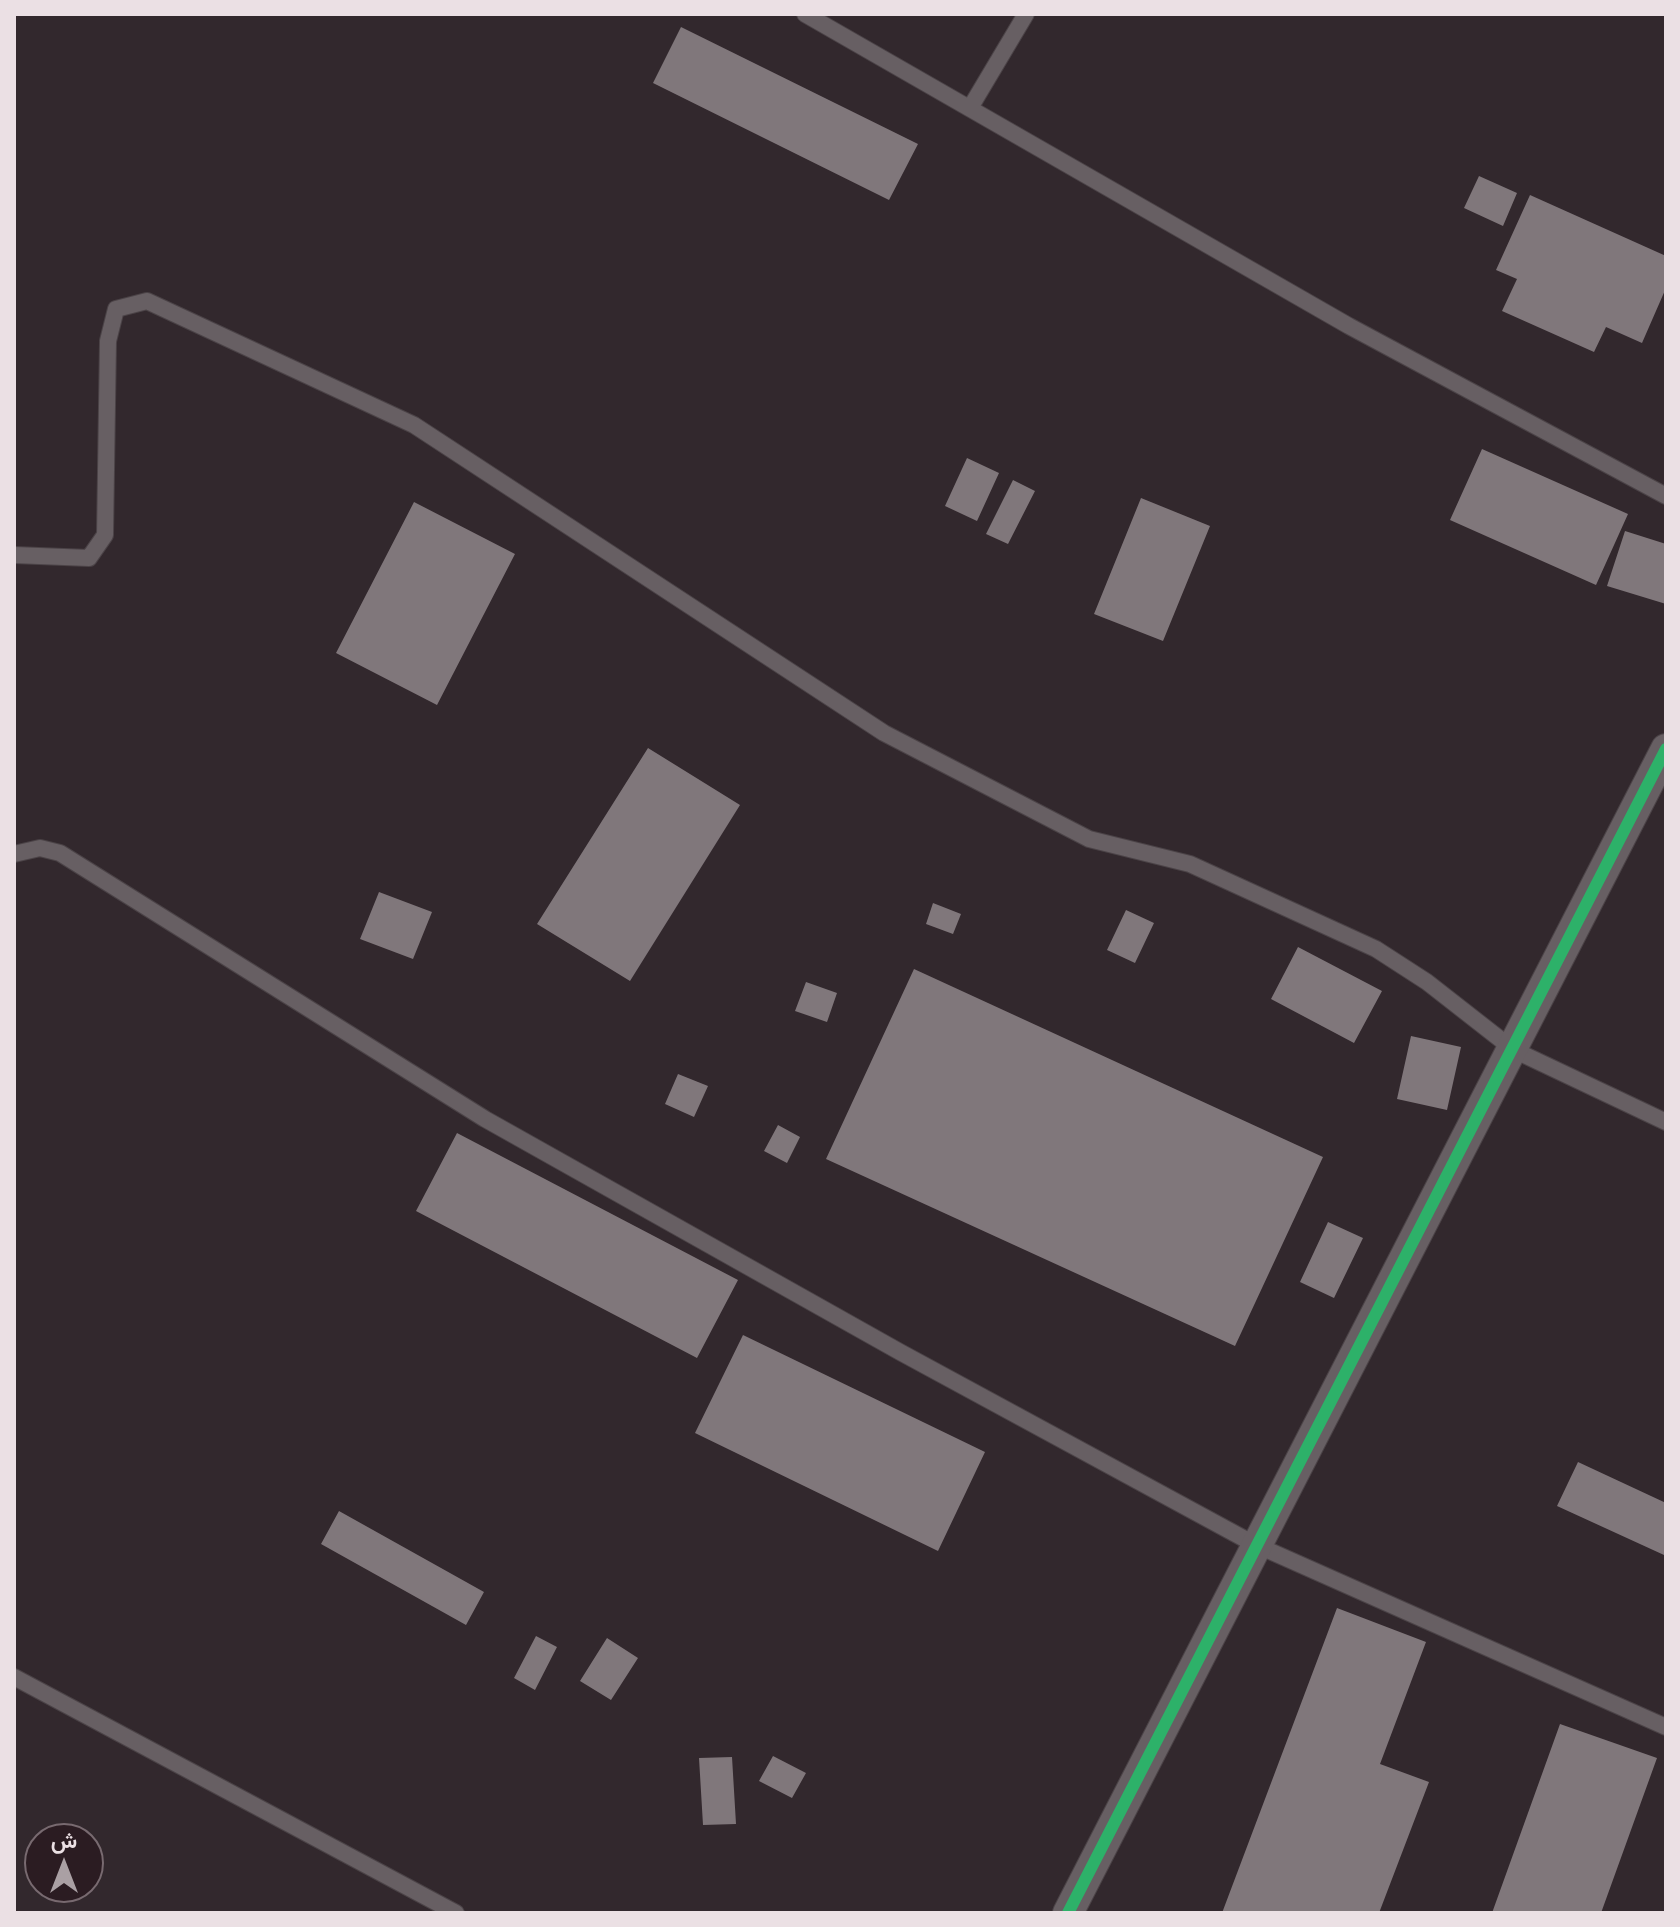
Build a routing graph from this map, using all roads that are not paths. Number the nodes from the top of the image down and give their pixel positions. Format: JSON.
{"nodes":[{"id":1,"x":805,"y":14,"type":"edge"},
{"id":2,"x":1026,"y":14,"type":"edge"},
{"id":3,"x":970,"y":108,"type":"junction"},
{"id":4,"x":1666,"y":496,"type":"edge"},
{"id":5,"x":14,"y":555,"type":"edge"},
{"id":6,"x":1666,"y":749,"type":"edge"},
{"id":7,"x":14,"y":854,"type":"edge"},
{"id":8,"x":1514,"y":1050,"type":"junction"},
{"id":9,"x":1666,"y":1122,"type":"edge"},
{"id":10,"x":1254,"y":1544,"type":"junction"},
{"id":11,"x":14,"y":1677,"type":"edge"},
{"id":12,"x":1666,"y":1727,"type":"edge"},
{"id":13,"x":456,"y":1913,"type":"edge"},
{"id":14,"x":1068,"y":1913,"type":"edge"}],
"edges":[{"from":1,"to":3,"type":"lane"},
{"from":2,"to":3,"type":"lane"},
{"from":3,"to":4,"type":"lane"},
{"from":5,"to":8,"type":"lane"},
{"from":6,"to":8,"type":"street"},
{"from":7,"to":10,"type":"lane"},
{"from":8,"to":9,"type":"lane"},
{"from":8,"to":10,"type":"street"},
{"from":10,"to":12,"type":"lane"},
{"from":10,"to":14,"type":"street"},
{"from":11,"to":13,"type":"lane"}]}
